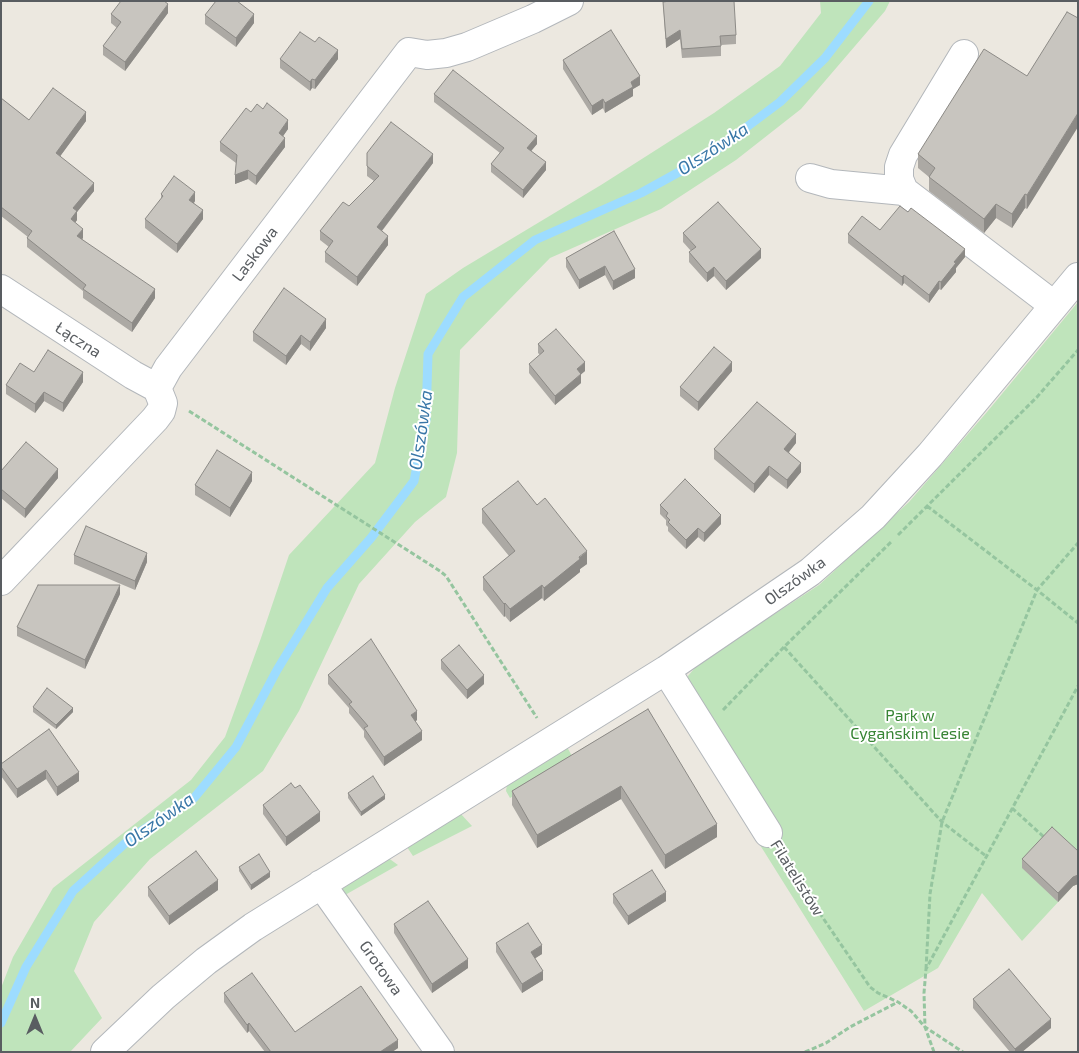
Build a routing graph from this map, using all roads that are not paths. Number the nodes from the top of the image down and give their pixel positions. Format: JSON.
{"nodes":[{"id":1,"x":569,"y":1,"type":"edge"},
{"id":2,"x":964,"y":54,"type":"dead end"},
{"id":3,"x":810,"y":178,"type":"dead end"},
{"id":4,"x":904,"y":190,"type":"junction"},
{"id":5,"x":1078,"y":277,"type":"edge"},
{"id":6,"x":1,"y":289,"type":"edge"},
{"id":7,"x":1054,"y":306,"type":"junction"},
{"id":8,"x":160,"y":395,"type":"junction"},
{"id":9,"x":1,"y":581,"type":"edge"},
{"id":10,"x":666,"y":670,"type":"junction"},
{"id":11,"x":768,"y":833,"type":"road end"},
{"id":12,"x":321,"y":884,"type":"junction"},
{"id":13,"x":105,"y":1052,"type":"edge"},
{"id":14,"x":440,"y":1052,"type":"edge"}],
"edges":[{"from":1,"to":8,"type":"street","name":"Laskowa"},
{"from":2,"to":4,"type":"street"},
{"from":3,"to":4,"type":"street"},
{"from":4,"to":7,"type":"street"},
{"from":5,"to":7,"type":"street","name":"Olszówka"},
{"from":6,"to":8,"type":"street","name":"Łączna"},
{"from":7,"to":10,"type":"street","name":"Olszówka"},
{"from":8,"to":9,"type":"street","name":"Laskowa"},
{"from":10,"to":11,"type":"street","name":"Filatelistów"},
{"from":10,"to":12,"type":"street","name":"Olszówka"},
{"from":12,"to":13,"type":"street","name":"Olszówka"},
{"from":12,"to":14,"type":"street","name":"Grotowa"}]}
